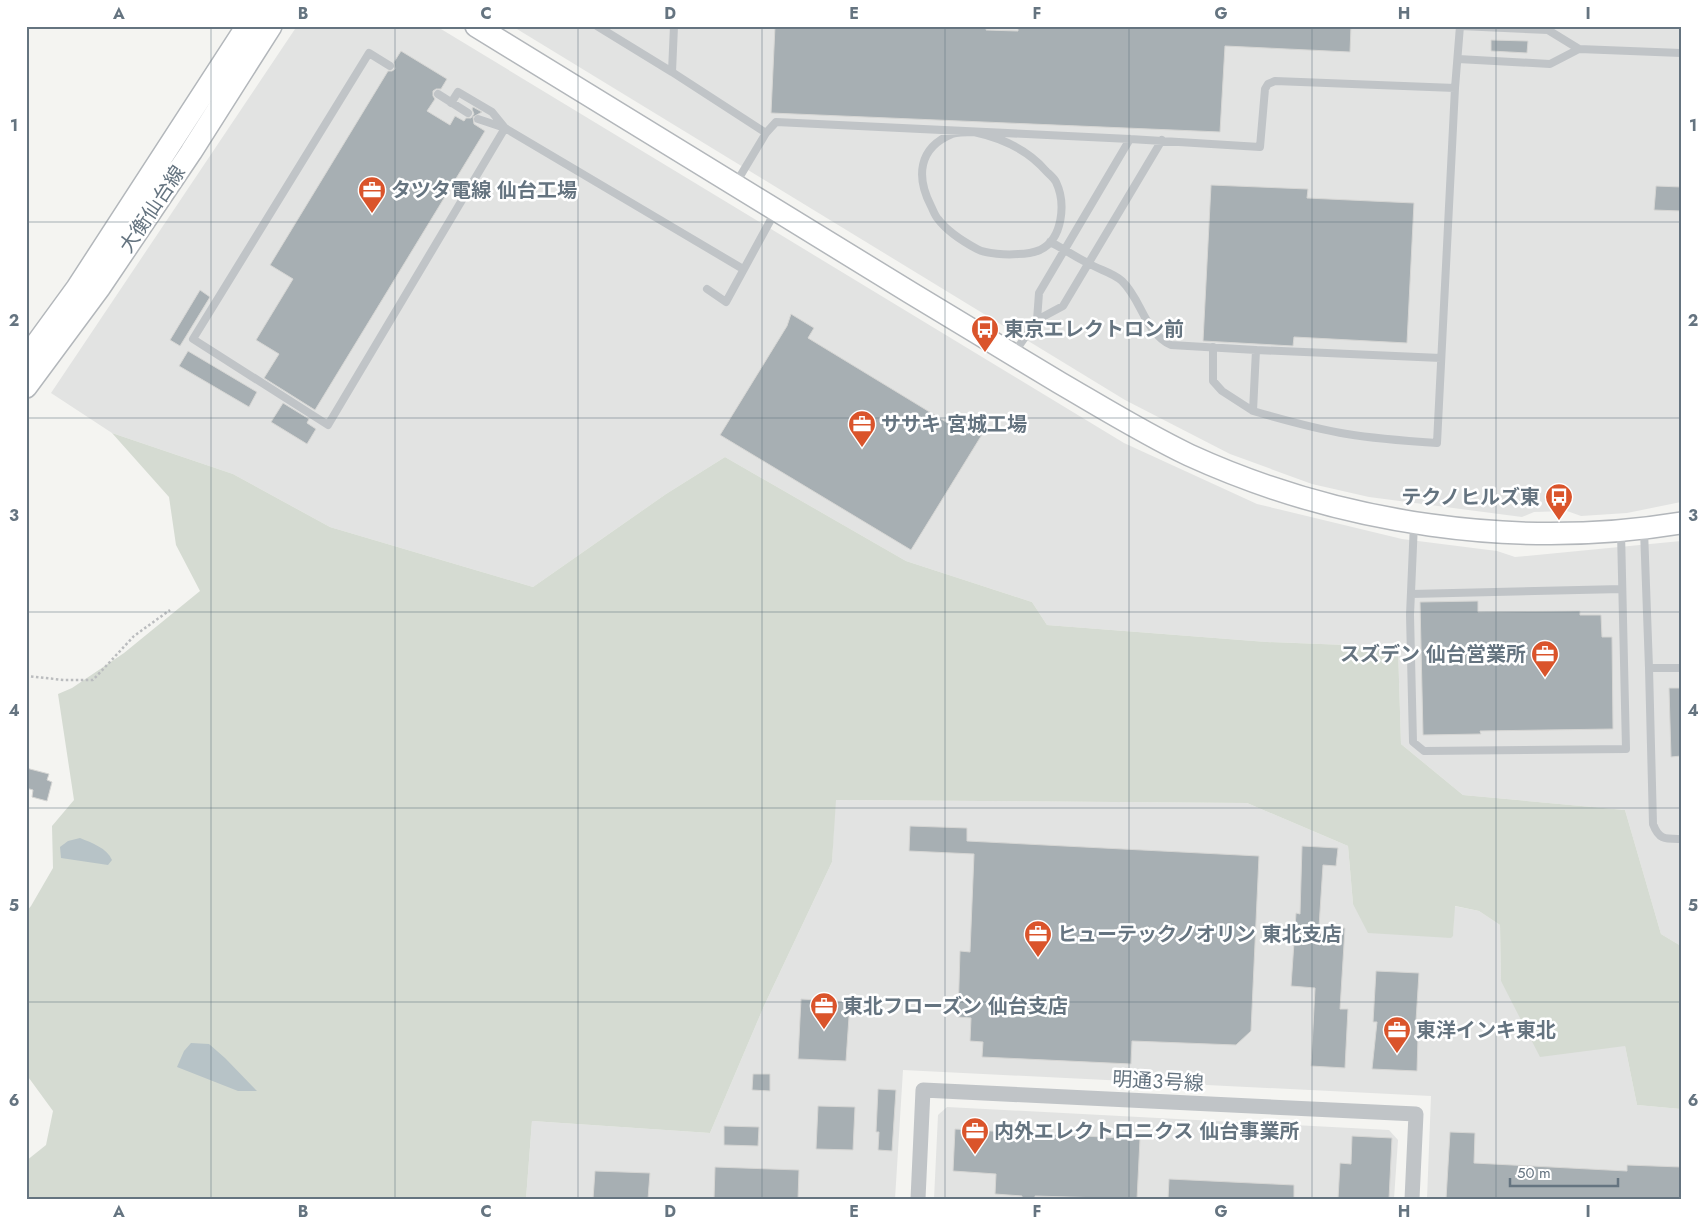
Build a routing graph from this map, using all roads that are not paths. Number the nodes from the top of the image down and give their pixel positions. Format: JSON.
{"nodes":[{"id":1,"x":247,"y":26,"type":"edge"},
{"id":2,"x":271,"y":26,"type":"edge"},
{"id":3,"x":476,"y":26,"type":"edge"},
{"id":4,"x":597,"y":26,"type":"edge"},
{"id":5,"x":674,"y":26,"type":"edge"},
{"id":6,"x":1460,"y":26,"type":"edge"},
{"id":7,"x":1579,"y":49,"type":"junction"},
{"id":8,"x":1681,"y":53,"type":"edge"},
{"id":9,"x":1458,"y":59,"type":"junction"},
{"id":10,"x":390,"y":66,"type":"dead end"},
{"id":11,"x":672,"y":72,"type":"junction"},
{"id":12,"x":1455,"y":88,"type":"junction"},
{"id":13,"x":438,"y":94,"type":"dead end"},
{"id":14,"x":451,"y":103,"type":"junction"},
{"id":15,"x":468,"y":114,"type":"dead end"},
{"id":16,"x":478,"y":119,"type":"dead end"},
{"id":17,"x":505,"y":128,"type":"junction"},
{"id":18,"x":974,"y":132,"type":"junction"},
{"id":19,"x":766,"y":133,"type":"junction"},
{"id":20,"x":1130,"y":139,"type":"junction"},
{"id":21,"x":1162,"y":140,"type":"junction"},
{"id":22,"x":735,"y":185,"type":"junction"},
{"id":23,"x":776,"y":210,"type":"junction"},
{"id":24,"x":1050,"y":242,"type":"junction"},
{"id":25,"x":1066,"y":250,"type":"junction"},
{"id":26,"x":1088,"y":264,"type":"junction"},
{"id":27,"x":744,"y":269,"type":"junction"},
{"id":28,"x":707,"y":290,"type":"dead end"},
{"id":29,"x":1037,"y":320,"type":"junction"},
{"id":30,"x":1213,"y":348,"type":"junction"},
{"id":31,"x":1256,"y":350,"type":"junction"},
{"id":32,"x":1013,"y":355,"type":"junction"},
{"id":33,"x":26,"y":358,"type":"edge"},
{"id":34,"x":1441,"y":358,"type":"junction"},
{"id":35,"x":26,"y":387,"type":"edge"},
{"id":36,"x":1253,"y":411,"type":"junction"},
{"id":37,"x":1414,"y":522,"type":"junction"},
{"id":38,"x":1681,"y":523,"type":"edge"},
{"id":39,"x":1644,"y":528,"type":"junction"},
{"id":40,"x":1621,"y":530,"type":"junction"},
{"id":41,"x":1622,"y":589,"type":"junction"},
{"id":42,"x":1410,"y":594,"type":"junction"},
{"id":43,"x":1650,"y":668,"type":"junction"},
{"id":44,"x":1681,"y":668,"type":"edge"},
{"id":45,"x":1681,"y":839,"type":"edge"},
{"id":46,"x":918,"y":1199,"type":"edge"},
{"id":47,"x":1412,"y":1199,"type":"edge"}],
"edges":[{"from":1,"to":33,"type":"street","name":"大衡仙台線"},
{"from":2,"to":35,"type":"street","name":"大衡仙台線"},
{"from":3,"to":22,"type":"street"},
{"from":4,"to":11,"type":"lane"},
{"from":5,"to":11,"type":"lane"},
{"from":6,"to":7,"type":"lane"},
{"from":6,"to":9,"type":"lane"},
{"from":7,"to":8,"type":"lane"},
{"from":7,"to":9,"type":"lane"},
{"from":9,"to":12,"type":"lane"},
{"from":10,"to":17,"type":"lane"},
{"from":11,"to":19,"type":"lane"},
{"from":12,"to":21,"type":"lane"},
{"from":12,"to":34,"type":"lane"},
{"from":13,"to":14,"type":"lane"},
{"from":14,"to":15,"type":"lane"},
{"from":14,"to":17,"type":"lane"},
{"from":16,"to":17,"type":"lane"},
{"from":17,"to":27,"type":"lane"},
{"from":18,"to":19,"type":"lane"},
{"from":18,"to":20,"type":"lane"},
{"from":18,"to":24,"type":"lane"},
{"from":18,"to":24,"type":"lane"},
{"from":19,"to":22,"type":"lane"},
{"from":20,"to":21,"type":"lane"},
{"from":20,"to":25,"type":"lane"},
{"from":21,"to":26,"type":"lane"},
{"from":22,"to":23,"type":"street"},
{"from":23,"to":27,"type":"lane"},
{"from":23,"to":32,"type":"street"},
{"from":24,"to":25,"type":"lane"},
{"from":25,"to":26,"type":"lane"},
{"from":25,"to":29,"type":"lane"},
{"from":26,"to":29,"type":"lane"},
{"from":26,"to":30,"type":"lane"},
{"from":27,"to":28,"type":"lane"},
{"from":29,"to":32,"type":"lane"},
{"from":30,"to":31,"type":"lane"},
{"from":30,"to":36,"type":"lane"},
{"from":31,"to":34,"type":"lane"},
{"from":31,"to":36,"type":"lane"},
{"from":32,"to":37,"type":"street"},
{"from":34,"to":36,"type":"lane"},
{"from":37,"to":40,"type":"street"},
{"from":37,"to":42,"type":"lane"},
{"from":38,"to":39,"type":"street"},
{"from":39,"to":40,"type":"street"},
{"from":39,"to":43,"type":"lane"},
{"from":40,"to":41,"type":"lane"},
{"from":41,"to":42,"type":"lane"},
{"from":41,"to":42,"type":"lane"},
{"from":43,"to":44,"type":"lane"},
{"from":43,"to":45,"type":"lane"},
{"from":46,"to":47,"type":"street","name":"明通３号線"}]}
